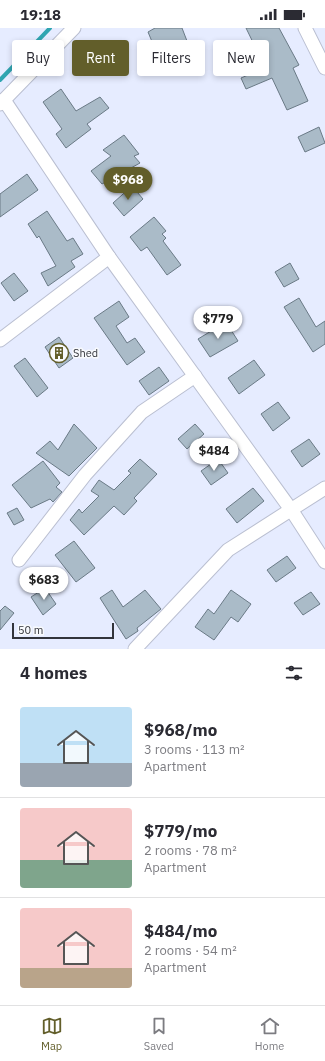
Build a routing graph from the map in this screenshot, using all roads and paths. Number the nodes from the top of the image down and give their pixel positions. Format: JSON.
{"nodes":[{"id":1,"x":74,"y":28,"type":"edge"},
{"id":2,"x":305,"y":28,"type":"edge"},
{"id":3,"x":325,"y":68,"type":"edge"},
{"id":4,"x":2,"y":102,"type":"edge"},
{"id":5,"x":109,"y":257,"type":"junction"},
{"id":6,"x":0,"y":340,"type":"edge"},
{"id":7,"x":195,"y":376,"type":"junction"},
{"id":8,"x":325,"y":488,"type":"edge"},
{"id":9,"x":292,"y":511,"type":"junction"},
{"id":10,"x":19,"y":560,"type":"dead end"},
{"id":11,"x":325,"y":562,"type":"edge"},
{"id":12,"x":135,"y":649,"type":"edge"}],
"edges":[{"from":1,"to":4,"type":"street"},
{"from":2,"to":3,"type":"street"},
{"from":4,"to":5,"type":"street"},
{"from":5,"to":6,"type":"street"},
{"from":5,"to":7,"type":"street"},
{"from":7,"to":9,"type":"street"},
{"from":7,"to":10,"type":"street"},
{"from":8,"to":9,"type":"street"},
{"from":9,"to":11,"type":"street"},
{"from":9,"to":12,"type":"street"}]}
